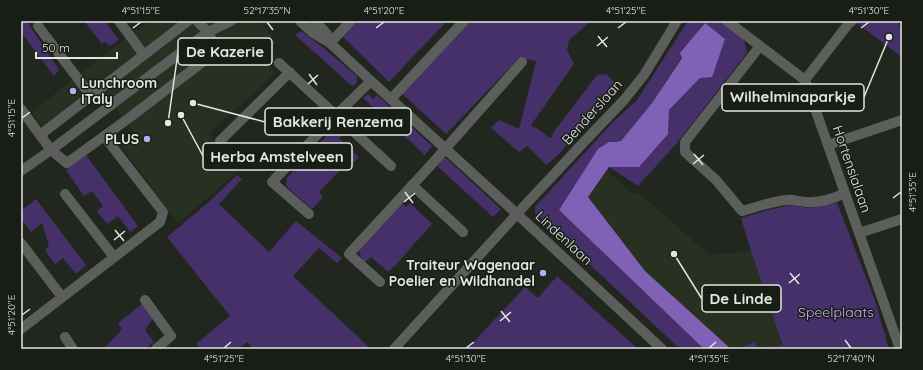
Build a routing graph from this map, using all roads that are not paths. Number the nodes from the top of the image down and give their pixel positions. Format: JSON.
{"nodes":[{"id":1,"x":119,"y":21,"type":"edge"},
{"id":2,"x":188,"y":21,"type":"edge"},
{"id":3,"x":197,"y":21,"type":"edge"},
{"id":4,"x":217,"y":21,"type":"edge"},
{"id":5,"x":230,"y":21,"type":"edge"},
{"id":6,"x":300,"y":21,"type":"edge"},
{"id":7,"x":315,"y":21,"type":"edge"},
{"id":8,"x":351,"y":21,"type":"edge"},
{"id":9,"x":464,"y":21,"type":"edge"},
{"id":10,"x":677,"y":21,"type":"edge"},
{"id":11,"x":727,"y":21,"type":"edge"},
{"id":12,"x":852,"y":21,"type":"edge"},
{"id":13,"x":740,"y":24,"type":"edge"},
{"id":14,"x":38,"y":26,"type":"dead end"},
{"id":15,"x":208,"y":32,"type":"junction"},
{"id":16,"x":330,"y":43,"type":"junction"},
{"id":17,"x":760,"y":46,"type":"junction"},
{"id":18,"x":144,"y":55,"type":"junction"},
{"id":19,"x":522,"y":62,"type":"dead end"},
{"id":20,"x":279,"y":63,"type":"dead end"},
{"id":21,"x":290,"y":72,"type":"junction"},
{"id":22,"x":805,"y":80,"type":"junction"},
{"id":23,"x":371,"y":81,"type":"junction"},
{"id":24,"x":91,"y":96,"type":"junction"},
{"id":25,"x":391,"y":99,"type":"junction"},
{"id":26,"x":21,"y":109,"type":"edge"},
{"id":27,"x":336,"y":115,"type":"junction"},
{"id":28,"x":902,"y":120,"type":"edge"},
{"id":29,"x":40,"y":135,"type":"junction"},
{"id":30,"x":104,"y":136,"type":"junction"},
{"id":31,"x":220,"y":141,"type":"dead end"},
{"id":32,"x":828,"y":145,"type":"junction"},
{"id":33,"x":445,"y":149,"type":"junction"},
{"id":34,"x":51,"y":150,"type":"junction"},
{"id":35,"x":34,"y":163,"type":"junction"},
{"id":36,"x":391,"y":166,"type":"dead end"},
{"id":37,"x":21,"y":171,"type":"edge"},
{"id":38,"x":21,"y":177,"type":"edge"},
{"id":39,"x":412,"y":185,"type":"junction"},
{"id":40,"x":845,"y":193,"type":"junction"},
{"id":41,"x":65,"y":194,"type":"dead end"},
{"id":42,"x":309,"y":214,"type":"dead end"},
{"id":43,"x":517,"y":214,"type":"junction"},
{"id":44,"x":902,"y":219,"type":"edge"},
{"id":45,"x":463,"y":232,"type":"dead end"},
{"id":46,"x":859,"y":233,"type":"junction"},
{"id":47,"x":21,"y":243,"type":"edge"},
{"id":48,"x":114,"y":257,"type":"junction"},
{"id":49,"x":380,"y":282,"type":"dead end"},
{"id":50,"x":62,"y":297,"type":"junction"},
{"id":51,"x":145,"y":300,"type":"dead end"},
{"id":52,"x":21,"y":329,"type":"edge"},
{"id":53,"x":65,"y":337,"type":"dead end"},
{"id":54,"x":73,"y":349,"type":"edge"},
{"id":55,"x":156,"y":349,"type":"edge"},
{"id":56,"x":394,"y":349,"type":"edge"},
{"id":57,"x":662,"y":349,"type":"edge"},
{"id":58,"x":900,"y":349,"type":"edge"}],
"edges":[{"from":1,"to":18,"type":"street"},
{"from":2,"to":18,"type":"street"},
{"from":3,"to":15,"type":"street"},
{"from":4,"to":15,"type":"street"},
{"from":5,"to":15,"type":"street"},
{"from":6,"to":16,"type":"street","name":"Lindenlaan"},
{"from":7,"to":16,"type":"street","name":"Lindenlaan"},
{"from":8,"to":16,"type":"street"},
{"from":9,"to":25,"type":"street"},
{"from":10,"to":43,"type":"street","name":"Benderslaan"},
{"from":11,"to":13,"type":"street"},
{"from":12,"to":22,"type":"street"},
{"from":13,"to":17,"type":"street"},
{"from":14,"to":24,"type":"street"},
{"from":15,"to":30,"type":"street"},
{"from":15,"to":34,"type":"street"},
{"from":16,"to":23,"type":"street","name":"Lindenlaan"},
{"from":17,"to":22,"type":"street"},
{"from":17,"to":40,"type":"street"},
{"from":18,"to":24,"type":"street"},
{"from":19,"to":33,"type":"street"},
{"from":20,"to":21,"type":"street"},
{"from":21,"to":27,"type":"street"},
{"from":21,"to":31,"type":"street"},
{"from":22,"to":32,"type":"street","name":"Hortensialaan"},
{"from":23,"to":25,"type":"street","name":"Lindenlaan"},
{"from":23,"to":27,"type":"street"},
{"from":24,"to":29,"type":"street"},
{"from":25,"to":33,"type":"street","name":"Lindenlaan"},
{"from":26,"to":29,"type":"street"},
{"from":27,"to":36,"type":"street"},
{"from":27,"to":42,"type":"street"},
{"from":28,"to":32,"type":"street"},
{"from":29,"to":34,"type":"street"},
{"from":30,"to":34,"type":"street"},
{"from":30,"to":48,"type":"street"},
{"from":32,"to":40,"type":"street","name":"Hortensialaan"},
{"from":33,"to":39,"type":"street"},
{"from":33,"to":43,"type":"street","name":"Lindenlaan"},
{"from":34,"to":35,"type":"street"},
{"from":35,"to":37,"type":"street"},
{"from":35,"to":38,"type":"street"},
{"from":39,"to":45,"type":"street"},
{"from":39,"to":49,"type":"street"},
{"from":40,"to":46,"type":"street","name":"Hortensialaan"},
{"from":41,"to":48,"type":"street"},
{"from":43,"to":56,"type":"street","name":"Benderslaan"},
{"from":43,"to":57,"type":"street","name":"Lindenlaan"},
{"from":44,"to":46,"type":"street"},
{"from":46,"to":58,"type":"street","name":"Hortensialaan"},
{"from":47,"to":50,"type":"street"},
{"from":48,"to":50,"type":"street"},
{"from":50,"to":52,"type":"street"},
{"from":51,"to":55,"type":"street"},
{"from":53,"to":54,"type":"street"}]}
